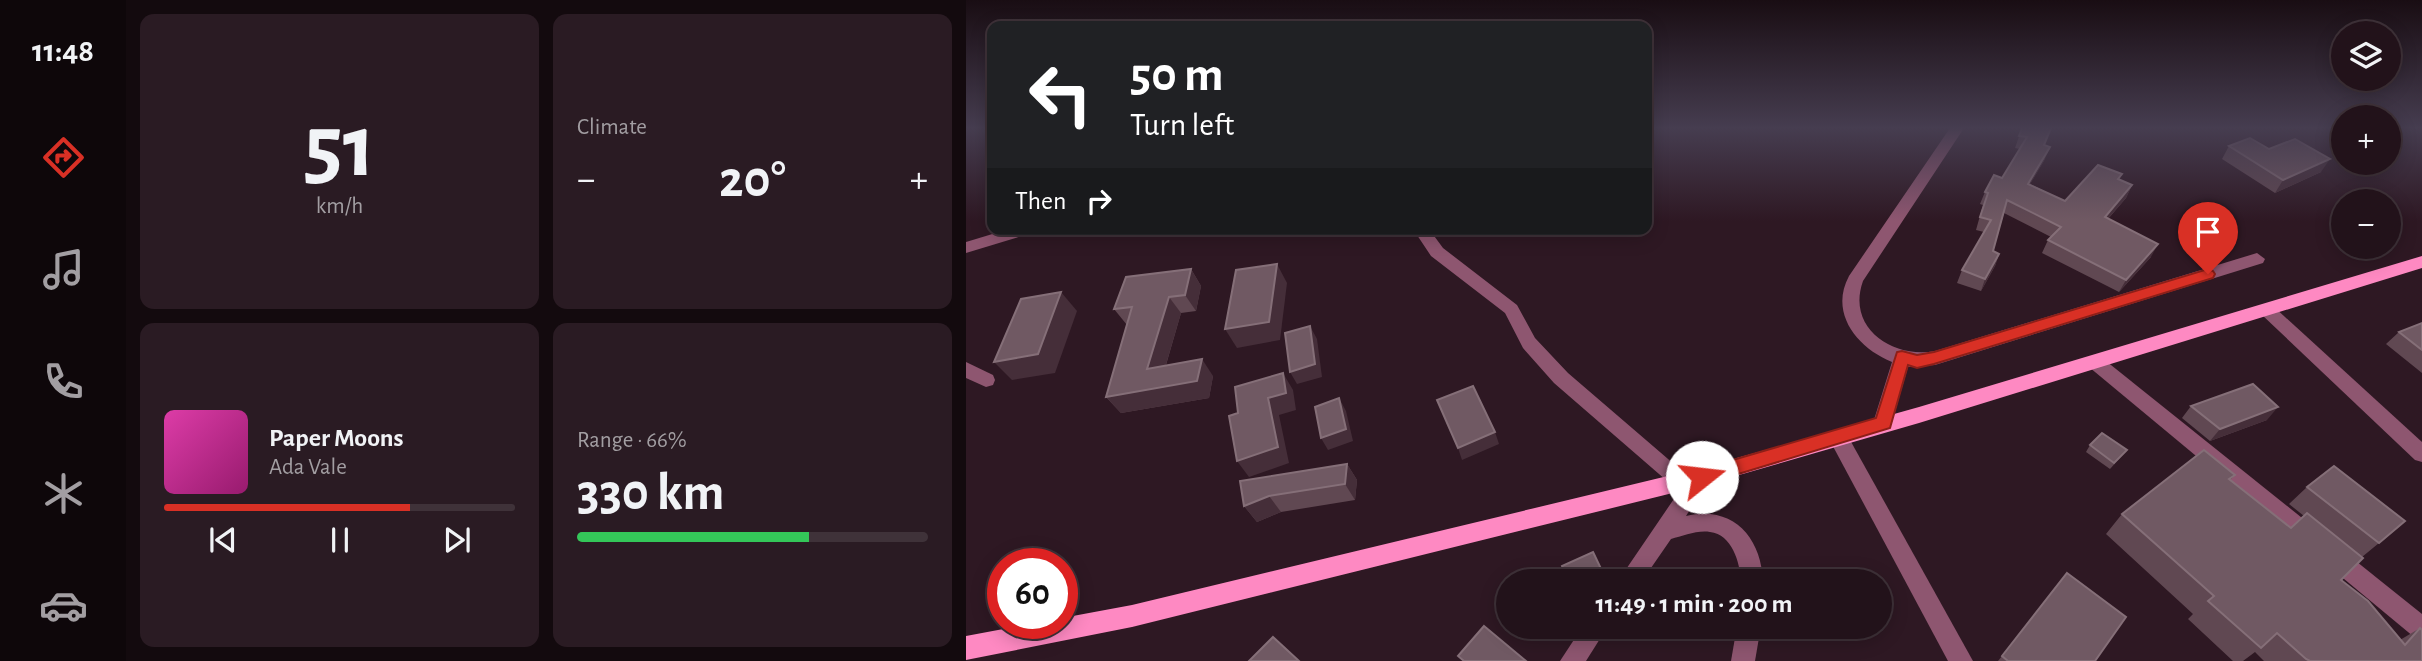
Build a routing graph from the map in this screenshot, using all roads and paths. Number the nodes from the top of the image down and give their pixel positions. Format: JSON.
{"nodes":[{"id":1,"x":1936,"y":159,"type":"edge"},
{"id":2,"x":1008,"y":235,"type":"edge"},
{"id":3,"x":1424,"y":235,"type":"edge"},
{"id":4,"x":966,"y":248,"type":"edge"},
{"id":5,"x":2257,"y":259,"type":"dead end"},
{"id":6,"x":2422,"y":262,"type":"edge"},
{"id":7,"x":2267,"y":310,"type":"junction"},
{"id":8,"x":1902,"y":357,"type":"junction"},
{"id":9,"x":2095,"y":362,"type":"junction"},
{"id":10,"x":966,"y":369,"type":"edge"},
{"id":11,"x":986,"y":380,"type":"dead end"},
{"id":12,"x":1883,"y":423,"type":"junction"},
{"id":13,"x":1838,"y":438,"type":"junction"},
{"id":14,"x":2422,"y":454,"type":"edge"},
{"id":15,"x":1691,"y":479,"type":"junction"},
{"id":16,"x":1665,"y":530,"type":"junction"},
{"id":17,"x":1637,"y":569,"type":"edge"},
{"id":18,"x":1752,"y":569,"type":"edge"},
{"id":19,"x":2422,"y":629,"type":"edge"},
{"id":20,"x":1588,"y":639,"type":"edge"},
{"id":21,"x":1747,"y":639,"type":"edge"},
{"id":22,"x":966,"y":648,"type":"edge"},
{"id":23,"x":1572,"y":661,"type":"edge"},
{"id":24,"x":1744,"y":661,"type":"edge"},
{"id":25,"x":1961,"y":661,"type":"edge"}],
"edges":[{"from":1,"to":8,"type":"street"},
{"from":2,"to":4,"type":"street"},
{"from":3,"to":15,"type":"street"},
{"from":5,"to":8,"type":"street"},
{"from":6,"to":7,"type":"main road"},
{"from":7,"to":9,"type":"main road"},
{"from":7,"to":14,"type":"street"},
{"from":8,"to":12,"type":"street"},
{"from":9,"to":12,"type":"main road"},
{"from":9,"to":19,"type":"street"},
{"from":10,"to":11,"type":"street"},
{"from":12,"to":13,"type":"main road"},
{"from":13,"to":15,"type":"main road"},
{"from":13,"to":25,"type":"street"},
{"from":15,"to":16,"type":"street"},
{"from":15,"to":22,"type":"main road"},
{"from":16,"to":17,"type":"street"},
{"from":16,"to":18,"type":"street"},
{"from":20,"to":23,"type":"street"},
{"from":21,"to":24,"type":"street"}]}
